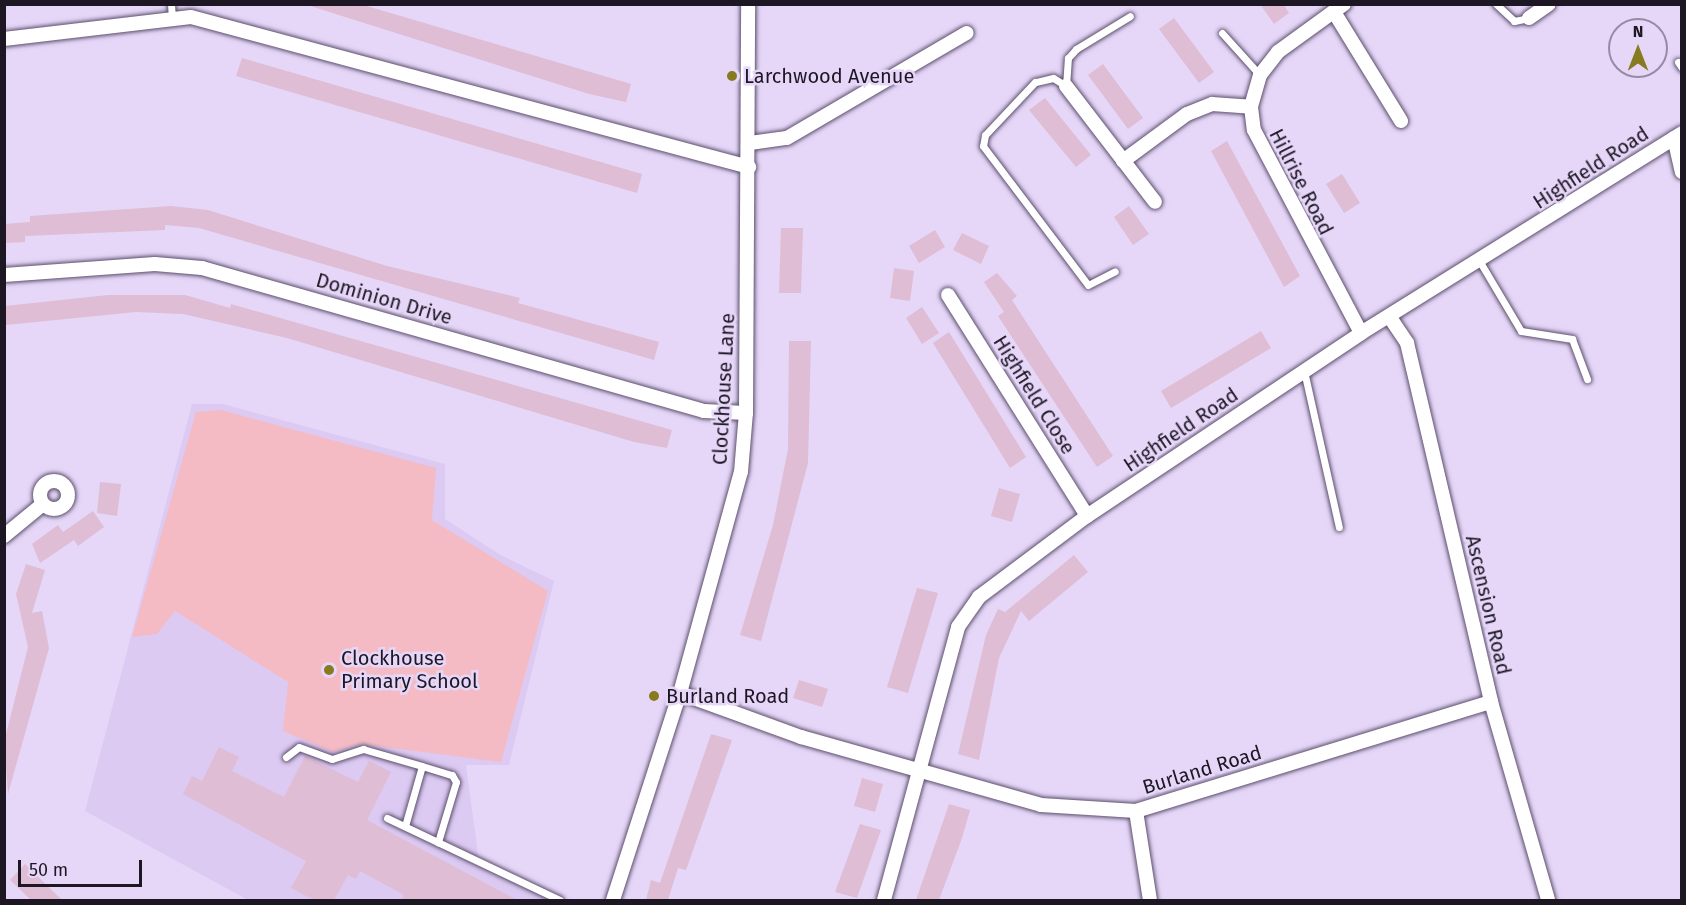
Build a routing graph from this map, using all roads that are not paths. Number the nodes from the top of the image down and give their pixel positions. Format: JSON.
{"nodes":[{"id":1,"x":171,"y":4,"type":"edge"},
{"id":2,"x":748,"y":4,"type":"edge"},
{"id":3,"x":1496,"y":4,"type":"edge"},
{"id":4,"x":1549,"y":4,"type":"edge"},
{"id":5,"x":1339,"y":8,"type":"edge"},
{"id":6,"x":1130,"y":16,"type":"dead end"},
{"id":7,"x":1529,"y":18,"type":"joint"},
{"id":8,"x":172,"y":20,"type":"junction"},
{"id":9,"x":967,"y":33,"type":"dead end"},
{"id":10,"x":1222,"y":33,"type":"dead end"},
{"id":11,"x":4,"y":39,"type":"edge"},
{"id":12,"x":1260,"y":75,"type":"junction"},
{"id":13,"x":1066,"y":86,"type":"junction"},
{"id":14,"x":1251,"y":107,"type":"junction"},
{"id":15,"x":1401,"y":121,"type":"dead end"},
{"id":16,"x":1678,"y":135,"type":"edge"},
{"id":17,"x":750,"y":143,"type":"junction"},
{"id":18,"x":1123,"y":161,"type":"junction"},
{"id":19,"x":749,"y":167,"type":"junction"},
{"id":20,"x":1682,"y":172,"type":"edge"},
{"id":21,"x":1155,"y":202,"type":"dead end"},
{"id":22,"x":1480,"y":262,"type":"junction"},
{"id":23,"x":1115,"y":271,"type":"dead end"},
{"id":24,"x":4,"y":275,"type":"edge"},
{"id":25,"x":948,"y":295,"type":"dead end"},
{"id":26,"x":1391,"y":319,"type":"junction"},
{"id":27,"x":1361,"y":333,"type":"junction"},
{"id":28,"x":1304,"y":371,"type":"junction"},
{"id":29,"x":1587,"y":379,"type":"dead end"},
{"id":30,"x":747,"y":413,"type":"junction"},
{"id":31,"x":43,"y":504,"type":"dead end"},
{"id":32,"x":1087,"y":516,"type":"junction"},
{"id":33,"x":1339,"y":526,"type":"dead end"},
{"id":34,"x":4,"y":536,"type":"edge"},
{"id":35,"x":680,"y":693,"type":"junction"},
{"id":36,"x":1491,"y":702,"type":"junction"},
{"id":37,"x":286,"y":757,"type":"dead end"},
{"id":38,"x":422,"y":766,"type":"junction"},
{"id":39,"x":920,"y":773,"type":"junction"},
{"id":40,"x":1136,"y":811,"type":"junction"},
{"id":41,"x":387,"y":818,"type":"dead end"},
{"id":42,"x":405,"y":826,"type":"junction"},
{"id":43,"x":438,"y":842,"type":"junction"},
{"id":44,"x":560,"y":900,"type":"edge"},
{"id":45,"x":613,"y":900,"type":"edge"},
{"id":46,"x":884,"y":900,"type":"edge"},
{"id":47,"x":1150,"y":900,"type":"edge"},
{"id":48,"x":1548,"y":900,"type":"edge"}],
"edges":[{"from":1,"to":8,"type":"lane"},
{"from":2,"to":17,"type":"street","name":"Clockhouse Lane"},
{"from":3,"to":7,"type":"lane"},
{"from":4,"to":7,"type":"street"},
{"from":5,"to":12,"type":"street","name":"Hillrise Road"},
{"from":5,"to":15,"type":"street"},
{"from":6,"to":13,"type":"lane"},
{"from":8,"to":11,"type":"street"},
{"from":8,"to":19,"type":"street"},
{"from":9,"to":17,"type":"street"},
{"from":10,"to":12,"type":"lane"},
{"from":12,"to":14,"type":"street","name":"Hillrise Road"},
{"from":13,"to":18,"type":"street"},
{"from":13,"to":23,"type":"lane"},
{"from":14,"to":18,"type":"street"},
{"from":14,"to":27,"type":"street","name":"Hillrise Road"},
{"from":16,"to":20,"type":"street"},
{"from":16,"to":22,"type":"street","name":"Highfield Road"},
{"from":17,"to":19,"type":"street","name":"Clockhouse Lane"},
{"from":18,"to":21,"type":"street"},
{"from":19,"to":30,"type":"street","name":"Clockhouse Lane"},
{"from":22,"to":26,"type":"street","name":"Highfield Road"},
{"from":22,"to":29,"type":"lane"},
{"from":24,"to":30,"type":"street","name":"Dominion Drive"},
{"from":25,"to":32,"type":"street","name":"Highfield Close"},
{"from":26,"to":27,"type":"street","name":"Highfield Road"},
{"from":26,"to":36,"type":"street","name":"Ascension Road"},
{"from":27,"to":28,"type":"street","name":"Highfield Road"},
{"from":28,"to":32,"type":"street","name":"Highfield Road"},
{"from":28,"to":33,"type":"lane"},
{"from":30,"to":35,"type":"street","name":"Clockhouse Lane"},
{"from":31,"to":34,"type":"street"},
{"from":32,"to":39,"type":"street","name":"Highfield Road"},
{"from":35,"to":39,"type":"street","name":"Burland Road"},
{"from":35,"to":45,"type":"street","name":"Clockhouse Lane"},
{"from":36,"to":40,"type":"street","name":"Burland Road"},
{"from":36,"to":48,"type":"street","name":"Ascension Road"},
{"from":37,"to":38,"type":"lane"},
{"from":38,"to":42,"type":"lane"},
{"from":38,"to":43,"type":"lane"},
{"from":39,"to":40,"type":"street","name":"Burland Road"},
{"from":39,"to":46,"type":"street","name":"Highfield Road"},
{"from":40,"to":47,"type":"street"},
{"from":41,"to":42,"type":"lane"},
{"from":42,"to":43,"type":"lane"},
{"from":43,"to":44,"type":"lane"}]}
